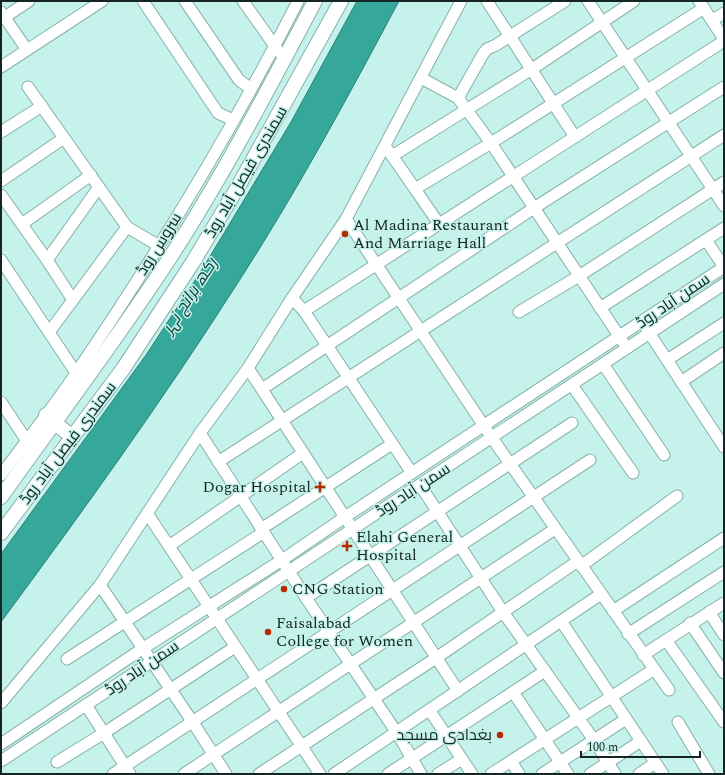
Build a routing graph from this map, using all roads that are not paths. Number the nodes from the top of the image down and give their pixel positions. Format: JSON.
{"nodes":[{"id":1,"x":29,"y":1,"type":"edge"},
{"id":2,"x":143,"y":1,"type":"edge"},
{"id":3,"x":185,"y":1,"type":"edge"},
{"id":4,"x":243,"y":1,"type":"edge"},
{"id":5,"x":298,"y":1,"type":"edge"},
{"id":6,"x":315,"y":1,"type":"edge"},
{"id":7,"x":341,"y":1,"type":"edge"},
{"id":8,"x":461,"y":1,"type":"edge"},
{"id":9,"x":488,"y":1,"type":"edge"},
{"id":10,"x":565,"y":1,"type":"edge"},
{"id":11,"x":588,"y":1,"type":"edge"},
{"id":12,"x":634,"y":1,"type":"edge"},
{"id":13,"x":100,"y":2,"type":"edge"},
{"id":14,"x":702,"y":5,"type":"edge"},
{"id":15,"x":724,"y":13,"type":"edge"},
{"id":16,"x":3,"y":14,"type":"edge"},
{"id":17,"x":712,"y":20,"type":"junction"},
{"id":18,"x":602,"y":22,"type":"junction"},
{"id":19,"x":509,"y":36,"type":"junction"},
{"id":20,"x":724,"y":40,"type":"edge"},
{"id":21,"x":274,"y":47,"type":"junction"},
{"id":22,"x":27,"y":50,"type":"junction"},
{"id":23,"x":285,"y":58,"type":"junction"},
{"id":24,"x":626,"y":58,"type":"junction"},
{"id":25,"x":1,"y":67,"type":"edge"},
{"id":26,"x":532,"y":69,"type":"junction"},
{"id":27,"x":421,"y":78,"type":"junction"},
{"id":28,"x":28,"y":87,"type":"dead end"},
{"id":29,"x":724,"y":87,"type":"edge"},
{"id":30,"x":251,"y":89,"type":"junction"},
{"id":31,"x":648,"y":91,"type":"junction"},
{"id":32,"x":458,"y":98,"type":"junction"},
{"id":33,"x":554,"y":103,"type":"junction"},
{"id":34,"x":42,"y":106,"type":"junction"},
{"id":35,"x":464,"y":109,"type":"junction"},
{"id":36,"x":233,"y":120,"type":"junction"},
{"id":37,"x":668,"y":122,"type":"junction"},
{"id":38,"x":1,"y":132,"type":"edge"},
{"id":39,"x":724,"y":135,"type":"edge"},
{"id":40,"x":575,"y":137,"type":"junction"},
{"id":41,"x":64,"y":138,"type":"junction"},
{"id":42,"x":491,"y":144,"type":"junction"},
{"id":43,"x":385,"y":146,"type":"junction"},
{"id":44,"x":392,"y":156,"type":"junction"},
{"id":45,"x":691,"y":156,"type":"junction"},
{"id":46,"x":91,"y":175,"type":"junction"},
{"id":47,"x":514,"y":177,"type":"junction"},
{"id":48,"x":1,"y":181,"type":"edge"},
{"id":49,"x":724,"y":182,"type":"edge"},
{"id":50,"x":99,"y":187,"type":"junction"},
{"id":51,"x":415,"y":189,"type":"junction"},
{"id":52,"x":713,"y":190,"type":"junction"},
{"id":53,"x":1,"y":195,"type":"edge"},
{"id":54,"x":724,"y":206,"type":"edge"},
{"id":55,"x":534,"y":208,"type":"junction"},
{"id":56,"x":346,"y":218,"type":"junction"},
{"id":57,"x":22,"y":224,"type":"junction"},
{"id":58,"x":439,"y":224,"type":"junction"},
{"id":59,"x":128,"y":227,"type":"junction"},
{"id":60,"x":724,"y":228,"type":"edge"},
{"id":61,"x":706,"y":240,"type":"junction"},
{"id":62,"x":558,"y":243,"type":"junction"},
{"id":63,"x":159,"y":246,"type":"junction"},
{"id":64,"x":1,"y":260,"type":"edge"},
{"id":65,"x":48,"y":260,"type":"junction"},
{"id":66,"x":376,"y":264,"type":"junction"},
{"id":67,"x":724,"y":267,"type":"edge"},
{"id":68,"x":579,"y":276,"type":"junction"},
{"id":69,"x":724,"y":284,"type":"edge"},
{"id":70,"x":292,"y":298,"type":"junction"},
{"id":71,"x":398,"y":299,"type":"junction"},
{"id":72,"x":73,"y":300,"type":"junction"},
{"id":73,"x":600,"y":308,"type":"junction"},
{"id":74,"x":304,"y":311,"type":"junction"},
{"id":75,"x":519,"y":312,"type":"dead end"},
{"id":76,"x":642,"y":322,"type":"junction"},
{"id":77,"x":724,"y":323,"type":"edge"},
{"id":78,"x":50,"y":331,"type":"junction"},
{"id":79,"x":421,"y":332,"type":"junction"},
{"id":80,"x":650,"y":334,"type":"junction"},
{"id":81,"x":620,"y":337,"type":"junction"},
{"id":82,"x":327,"y":346,"type":"junction"},
{"id":83,"x":627,"y":348,"type":"junction"},
{"id":84,"x":724,"y":353,"type":"edge"},
{"id":85,"x":667,"y":360,"type":"junction"},
{"id":86,"x":603,"y":364,"type":"junction"},
{"id":87,"x":248,"y":368,"type":"junction"},
{"id":88,"x":76,"y":373,"type":"junction"},
{"id":89,"x":349,"y":378,"type":"junction"},
{"id":90,"x":681,"y":382,"type":"junction"},
{"id":91,"x":572,"y":385,"type":"junction"},
{"id":92,"x":262,"y":389,"type":"junction"},
{"id":93,"x":1,"y":402,"type":"edge"},
{"id":94,"x":50,"y":419,"type":"junction"},
{"id":95,"x":282,"y":420,"type":"junction"},
{"id":96,"x":572,"y":423,"type":"dead end"},
{"id":97,"x":484,"y":426,"type":"junction"},
{"id":98,"x":200,"y":433,"type":"junction"},
{"id":99,"x":72,"y":437,"type":"junction"},
{"id":100,"x":492,"y":438,"type":"junction"},
{"id":101,"x":26,"y":440,"type":"junction"},
{"id":102,"x":392,"y":444,"type":"junction"},
{"id":103,"x":724,"y":446,"type":"edge"},
{"id":104,"x":304,"y":453,"type":"junction"},
{"id":105,"x":664,"y":455,"type":"dead end"},
{"id":106,"x":590,"y":460,"type":"dead end"},
{"id":107,"x":218,"y":462,"type":"junction"},
{"id":108,"x":510,"y":464,"type":"junction"},
{"id":109,"x":412,"y":473,"type":"junction"},
{"id":110,"x":633,"y":473,"type":"dead end"},
{"id":111,"x":1,"y":475,"type":"edge"},
{"id":112,"x":420,"y":485,"type":"junction"},
{"id":113,"x":326,"y":488,"type":"junction"},
{"id":114,"x":678,"y":496,"type":"dead end"},
{"id":115,"x":1,"y":497,"type":"edge"},
{"id":116,"x":241,"y":497,"type":"junction"},
{"id":117,"x":533,"y":497,"type":"junction"},
{"id":118,"x":436,"y":512,"type":"junction"},
{"id":119,"x":147,"y":513,"type":"junction"},
{"id":120,"x":345,"y":517,"type":"junction"},
{"id":121,"x":353,"y":529,"type":"junction"},
{"id":122,"x":555,"y":529,"type":"junction"},
{"id":123,"x":262,"y":530,"type":"junction"},
{"id":124,"x":1,"y":533,"type":"edge"},
{"id":125,"x":724,"y":538,"type":"edge"},
{"id":126,"x":169,"y":546,"type":"junction"},
{"id":127,"x":459,"y":546,"type":"junction"},
{"id":128,"x":370,"y":556,"type":"junction"},
{"id":129,"x":282,"y":560,"type":"junction"},
{"id":130,"x":579,"y":564,"type":"junction"},
{"id":131,"x":289,"y":572,"type":"junction"},
{"id":132,"x":724,"y":572,"type":"edge"},
{"id":133,"x":481,"y":578,"type":"junction"},
{"id":134,"x":191,"y":579,"type":"junction"},
{"id":135,"x":100,"y":585,"type":"junction"},
{"id":136,"x":392,"y":590,"type":"junction"},
{"id":137,"x":601,"y":594,"type":"junction"},
{"id":138,"x":306,"y":598,"type":"junction"},
{"id":139,"x":724,"y":603,"type":"edge"},
{"id":140,"x":208,"y":606,"type":"junction"},
{"id":141,"x":613,"y":611,"type":"junction"},
{"id":142,"x":503,"y":612,"type":"junction"},
{"id":143,"x":709,"y":612,"type":"junction"},
{"id":144,"x":217,"y":619,"type":"junction"},
{"id":145,"x":561,"y":621,"type":"junction"},
{"id":146,"x":125,"y":623,"type":"junction"},
{"id":147,"x":413,"y":623,"type":"junction"},
{"id":148,"x":690,"y":623,"type":"junction"},
{"id":149,"x":329,"y":631,"type":"junction"},
{"id":150,"x":628,"y":634,"type":"junction"},
{"id":151,"x":724,"y":635,"type":"edge"},
{"id":152,"x":666,"y":640,"type":"junction"},
{"id":153,"x":527,"y":645,"type":"junction"},
{"id":154,"x":235,"y":647,"type":"junction"},
{"id":155,"x":142,"y":649,"type":"junction"},
{"id":156,"x":643,"y":655,"type":"junction"},
{"id":157,"x":436,"y":658,"type":"junction"},
{"id":158,"x":67,"y":659,"type":"dead end"},
{"id":159,"x":153,"y":662,"type":"junction"},
{"id":160,"x":351,"y":664,"type":"junction"},
{"id":161,"x":653,"y":670,"type":"junction"},
{"id":162,"x":545,"y":671,"type":"junction"},
{"id":163,"x":724,"y":673,"type":"edge"},
{"id":164,"x":257,"y":679,"type":"junction"},
{"id":165,"x":170,"y":688,"type":"junction"},
{"id":166,"x":669,"y":690,"type":"dead end"},
{"id":167,"x":458,"y":691,"type":"junction"},
{"id":168,"x":512,"y":692,"type":"junction"},
{"id":169,"x":611,"y":696,"type":"junction"},
{"id":170,"x":375,"y":699,"type":"junction"},
{"id":171,"x":1,"y":702,"type":"edge"},
{"id":172,"x":86,"y":706,"type":"junction"},
{"id":173,"x":430,"y":711,"type":"junction"},
{"id":174,"x":279,"y":712,"type":"junction"},
{"id":175,"x":578,"y":717,"type":"junction"},
{"id":176,"x":626,"y":720,"type":"junction"},
{"id":177,"x":192,"y":721,"type":"junction"},
{"id":178,"x":678,"y":722,"type":"dead end"},
{"id":179,"x":724,"y":722,"type":"edge"},
{"id":180,"x":104,"y":733,"type":"junction"},
{"id":181,"x":397,"y":733,"type":"junction"},
{"id":182,"x":446,"y":736,"type":"junction"},
{"id":183,"x":544,"y":739,"type":"junction"},
{"id":184,"x":594,"y":740,"type":"junction"},
{"id":185,"x":641,"y":741,"type":"junction"},
{"id":186,"x":1,"y":744,"type":"edge"},
{"id":187,"x":302,"y":747,"type":"junction"},
{"id":188,"x":214,"y":754,"type":"junction"},
{"id":189,"x":411,"y":759,"type":"junction"},
{"id":190,"x":462,"y":759,"type":"junction"},
{"id":191,"x":1,"y":761,"type":"edge"},
{"id":192,"x":511,"y":761,"type":"junction"},
{"id":193,"x":57,"y":762,"type":"dead end"},
{"id":194,"x":559,"y":762,"type":"junction"},
{"id":195,"x":607,"y":763,"type":"junction"},
{"id":196,"x":655,"y":763,"type":"junction"},
{"id":197,"x":128,"y":770,"type":"edge"},
{"id":198,"x":113,"y":774,"type":"edge"},
{"id":199,"x":184,"y":774,"type":"edge"},
{"id":200,"x":226,"y":774,"type":"edge"},
{"id":201,"x":259,"y":774,"type":"edge"},
{"id":202,"x":320,"y":774,"type":"edge"},
{"id":203,"x":334,"y":774,"type":"edge"},
{"id":204,"x":388,"y":774,"type":"edge"},
{"id":205,"x":421,"y":774,"type":"edge"},
{"id":206,"x":438,"y":774,"type":"edge"},
{"id":207,"x":472,"y":774,"type":"edge"},
{"id":208,"x":491,"y":774,"type":"edge"},
{"id":209,"x":519,"y":774,"type":"edge"},
{"id":210,"x":542,"y":774,"type":"edge"},
{"id":211,"x":568,"y":774,"type":"edge"},
{"id":212,"x":590,"y":774,"type":"edge"},
{"id":213,"x":614,"y":774,"type":"edge"},
{"id":214,"x":639,"y":774,"type":"edge"},
{"id":215,"x":662,"y":774,"type":"edge"},
{"id":216,"x":710,"y":774,"type":"edge"}],
"edges":[{"from":1,"to":16,"type":"street"},
{"from":2,"to":36,"type":"street"},
{"from":3,"to":30,"type":"street"},
{"from":4,"to":21,"type":"street"},
{"from":5,"to":21,"type":"street","name":"سروس روڈ"},
{"from":6,"to":23,"type":"main road","name":"سمندری فیصل آباد روڈ"},
{"from":7,"to":99,"type":"main road","name":"سمندری فیصل آباد روڈ"},
{"from":8,"to":27,"type":"street"},
{"from":9,"to":19,"type":"street"},
{"from":10,"to":19,"type":"street"},
{"from":11,"to":18,"type":"street"},
{"from":12,"to":18,"type":"street"},
{"from":13,"to":22,"type":"street"},
{"from":14,"to":17,"type":"street"},
{"from":14,"to":24,"type":"street"},
{"from":15,"to":17,"type":"street"},
{"from":16,"to":22,"type":"street"},
{"from":17,"to":20,"type":"street"},
{"from":18,"to":24,"type":"street"},
{"from":18,"to":26,"type":"street"},
{"from":19,"to":26,"type":"street"},
{"from":19,"to":32,"type":"street"},
{"from":20,"to":31,"type":"street"},
{"from":21,"to":23,"type":"street"},
{"from":21,"to":30,"type":"street","name":"سروس روڈ"},
{"from":22,"to":25,"type":"street"},
{"from":23,"to":94,"type":"main road","name":"سمندری فیصل آباد روڈ"},
{"from":24,"to":31,"type":"street"},
{"from":24,"to":33,"type":"street"},
{"from":26,"to":33,"type":"street"},
{"from":26,"to":35,"type":"street"},
{"from":27,"to":32,"type":"street"},
{"from":27,"to":43,"type":"street"},
{"from":28,"to":34,"type":"street"},
{"from":29,"to":37,"type":"street"},
{"from":30,"to":36,"type":"street","name":"سروس روڈ"},
{"from":31,"to":37,"type":"street"},
{"from":31,"to":40,"type":"street"},
{"from":32,"to":35,"type":"street"},
{"from":33,"to":40,"type":"street"},
{"from":33,"to":42,"type":"street"},
{"from":34,"to":38,"type":"street"},
{"from":34,"to":41,"type":"street"},
{"from":35,"to":42,"type":"street"},
{"from":35,"to":44,"type":"street"},
{"from":36,"to":63,"type":"street","name":"سروس روڈ"},
{"from":37,"to":45,"type":"street"},
{"from":37,"to":55,"type":"street"},
{"from":39,"to":45,"type":"street"},
{"from":40,"to":47,"type":"street"},
{"from":41,"to":46,"type":"street"},
{"from":41,"to":48,"type":"street"},
{"from":42,"to":47,"type":"street"},
{"from":42,"to":51,"type":"street"},
{"from":43,"to":44,"type":"street"},
{"from":43,"to":56,"type":"street"},
{"from":44,"to":51,"type":"street"},
{"from":45,"to":52,"type":"street"},
{"from":45,"to":62,"type":"street"},
{"from":46,"to":50,"type":"street"},
{"from":46,"to":57,"type":"street"},
{"from":47,"to":55,"type":"street"},
{"from":47,"to":58,"type":"street"},
{"from":49,"to":52,"type":"street"},
{"from":50,"to":59,"type":"street"},
{"from":50,"to":65,"type":"street"},
{"from":51,"to":58,"type":"street"},
{"from":52,"to":54,"type":"street"},
{"from":52,"to":68,"type":"street"},
{"from":53,"to":57,"type":"street"},
{"from":55,"to":62,"type":"street"},
{"from":55,"to":71,"type":"street"},
{"from":56,"to":66,"type":"street"},
{"from":56,"to":70,"type":"street"},
{"from":57,"to":65,"type":"street"},
{"from":58,"to":66,"type":"street"},
{"from":59,"to":63,"type":"street"},
{"from":59,"to":72,"type":"street"},
{"from":60,"to":61,"type":"street"},
{"from":61,"to":67,"type":"street"},
{"from":61,"to":73,"type":"street"},
{"from":62,"to":68,"type":"street"},
{"from":62,"to":79,"type":"street"},
{"from":63,"to":88,"type":"street","name":"سروس روڈ"},
{"from":64,"to":78,"type":"street"},
{"from":65,"to":72,"type":"street"},
{"from":66,"to":71,"type":"street"},
{"from":66,"to":74,"type":"street"},
{"from":67,"to":76,"type":"street","name":"سمن آباد روڈ"},
{"from":68,"to":73,"type":"street"},
{"from":68,"to":75,"type":"street"},
{"from":69,"to":80,"type":"street","name":"سمن آباد روڈ"},
{"from":70,"to":74,"type":"street"},
{"from":70,"to":87,"type":"street"},
{"from":71,"to":79,"type":"street"},
{"from":71,"to":82,"type":"street"},
{"from":72,"to":78,"type":"street"},
{"from":73,"to":81,"type":"street"},
{"from":74,"to":82,"type":"street"},
{"from":76,"to":80,"type":"street"},
{"from":76,"to":81,"type":"street","name":"سمن آباد روڈ"},
{"from":77,"to":85,"type":"street"},
{"from":78,"to":88,"type":"street"},
{"from":79,"to":89,"type":"street"},
{"from":79,"to":97,"type":"street"},
{"from":80,"to":83,"type":"street","name":"سمن آباد روڈ"},
{"from":80,"to":85,"type":"street"},
{"from":81,"to":83,"type":"street"},
{"from":81,"to":97,"type":"street","name":"سمن آباد روڈ"},
{"from":82,"to":89,"type":"street"},
{"from":82,"to":92,"type":"street"},
{"from":83,"to":86,"type":"street","name":"سمن آباد روڈ"},
{"from":84,"to":90,"type":"street"},
{"from":85,"to":90,"type":"street"},
{"from":86,"to":91,"type":"street","name":"سمن آباد روڈ"},
{"from":86,"to":105,"type":"street"},
{"from":87,"to":92,"type":"street"},
{"from":87,"to":98,"type":"street"},
{"from":88,"to":94,"type":"street","name":"سروس روڈ"},
{"from":89,"to":95,"type":"street"},
{"from":89,"to":102,"type":"street"},
{"from":90,"to":103,"type":"street"},
{"from":91,"to":100,"type":"street","name":"سمن آباد روڈ"},
{"from":91,"to":110,"type":"street"},
{"from":92,"to":95,"type":"street"},
{"from":93,"to":101,"type":"street"},
{"from":94,"to":99,"type":"main road"},
{"from":94,"to":101,"type":"street","name":"سروس روڈ"},
{"from":94,"to":115,"type":"main road","name":"سمندری فیصل آباد روڈ"},
{"from":95,"to":104,"type":"street"},
{"from":95,"to":107,"type":"street"},
{"from":96,"to":108,"type":"street"},
{"from":97,"to":100,"type":"street"},
{"from":97,"to":109,"type":"street","name":"سمن آباد روڈ"},
{"from":98,"to":107,"type":"street"},
{"from":98,"to":119,"type":"street"},
{"from":99,"to":124,"type":"main road","name":"سمندری فیصل آباد روڈ"},
{"from":100,"to":108,"type":"street"},
{"from":100,"to":112,"type":"street","name":"سمن آباد روڈ"},
{"from":101,"to":111,"type":"street","name":"سروس روڈ"},
{"from":102,"to":109,"type":"street"},
{"from":102,"to":113,"type":"street"},
{"from":104,"to":113,"type":"street"},
{"from":104,"to":116,"type":"street"},
{"from":106,"to":117,"type":"street"},
{"from":107,"to":116,"type":"street"},
{"from":108,"to":117,"type":"street"},
{"from":108,"to":118,"type":"street"},
{"from":109,"to":120,"type":"street","name":"سمن آباد روڈ"},
{"from":112,"to":118,"type":"street"},
{"from":112,"to":121,"type":"street","name":"سمن آباد روڈ"},
{"from":113,"to":120,"type":"street"},
{"from":113,"to":123,"type":"street"},
{"from":114,"to":130,"type":"street"},
{"from":116,"to":123,"type":"street"},
{"from":116,"to":126,"type":"street"},
{"from":117,"to":122,"type":"street"},
{"from":117,"to":127,"type":"street"},
{"from":118,"to":127,"type":"street"},
{"from":118,"to":128,"type":"street"},
{"from":119,"to":126,"type":"street"},
{"from":119,"to":135,"type":"street"},
{"from":120,"to":121,"type":"street"},
{"from":120,"to":129,"type":"street","name":"سمن آباد روڈ"},
{"from":121,"to":128,"type":"street"},
{"from":121,"to":131,"type":"street","name":"سمن آباد روڈ"},
{"from":122,"to":130,"type":"street"},
{"from":122,"to":133,"type":"street"},
{"from":123,"to":129,"type":"street"},
{"from":123,"to":134,"type":"street"},
{"from":125,"to":141,"type":"street"},
{"from":126,"to":134,"type":"street"},
{"from":127,"to":133,"type":"street"},
{"from":127,"to":136,"type":"street"},
{"from":128,"to":136,"type":"street"},
{"from":128,"to":138,"type":"street"},
{"from":129,"to":131,"type":"street"},
{"from":129,"to":140,"type":"street","name":"سمن آباد روڈ"},
{"from":130,"to":137,"type":"street"},
{"from":130,"to":142,"type":"street"},
{"from":131,"to":138,"type":"street"},
{"from":131,"to":144,"type":"street","name":"سمن آباد روڈ"},
{"from":132,"to":150,"type":"street"},
{"from":133,"to":142,"type":"street"},
{"from":133,"to":147,"type":"street"},
{"from":134,"to":140,"type":"street"},
{"from":134,"to":146,"type":"street"},
{"from":135,"to":146,"type":"street"},
{"from":135,"to":171,"type":"street"},
{"from":136,"to":147,"type":"street"},
{"from":136,"to":149,"type":"street"},
{"from":137,"to":141,"type":"street"},
{"from":137,"to":145,"type":"street"},
{"from":138,"to":149,"type":"street"},
{"from":139,"to":143,"type":"street"},
{"from":140,"to":144,"type":"street"},
{"from":140,"to":155,"type":"street","name":"سمن آباد روڈ"},
{"from":141,"to":150,"type":"street"},
{"from":142,"to":153,"type":"street"},
{"from":142,"to":157,"type":"street"},
{"from":143,"to":148,"type":"street"},
{"from":143,"to":151,"type":"street"},
{"from":144,"to":154,"type":"street"},
{"from":144,"to":159,"type":"street","name":"سمن آباد روڈ"},
{"from":145,"to":153,"type":"street"},
{"from":145,"to":169,"type":"street"},
{"from":146,"to":155,"type":"street"},
{"from":146,"to":158,"type":"street"},
{"from":147,"to":157,"type":"street"},
{"from":147,"to":160,"type":"street"},
{"from":148,"to":152,"type":"street"},
{"from":148,"to":163,"type":"street"},
{"from":149,"to":160,"type":"street"},
{"from":149,"to":164,"type":"street"},
{"from":150,"to":156,"type":"street"},
{"from":152,"to":156,"type":"street"},
{"from":152,"to":179,"type":"street"},
{"from":153,"to":162,"type":"street"},
{"from":153,"to":167,"type":"street"},
{"from":154,"to":164,"type":"street"},
{"from":154,"to":165,"type":"street"},
{"from":155,"to":159,"type":"street"},
{"from":155,"to":186,"type":"street","name":"سمن آباد روڈ"},
{"from":156,"to":161,"type":"street"},
{"from":157,"to":167,"type":"street"},
{"from":157,"to":170,"type":"street"},
{"from":159,"to":165,"type":"street"},
{"from":159,"to":172,"type":"street","name":"سمن آباد روڈ"},
{"from":160,"to":170,"type":"street"},
{"from":160,"to":174,"type":"street"},
{"from":161,"to":166,"type":"street"},
{"from":161,"to":169,"type":"street"},
{"from":162,"to":168,"type":"street"},
{"from":162,"to":175,"type":"street"},
{"from":164,"to":174,"type":"street"},
{"from":164,"to":177,"type":"street"},
{"from":165,"to":177,"type":"street"},
{"from":165,"to":180,"type":"street"},
{"from":167,"to":173,"type":"street"},
{"from":168,"to":182,"type":"street"},
{"from":168,"to":183,"type":"street"},
{"from":169,"to":175,"type":"street"},
{"from":169,"to":176,"type":"street"},
{"from":170,"to":181,"type":"street"},
{"from":170,"to":187,"type":"street"},
{"from":172,"to":180,"type":"street"},
{"from":172,"to":191,"type":"street","name":"سمن آباد روڈ"},
{"from":173,"to":181,"type":"street"},
{"from":173,"to":182,"type":"street"},
{"from":174,"to":187,"type":"street"},
{"from":174,"to":188,"type":"street"},
{"from":175,"to":183,"type":"street"},
{"from":175,"to":184,"type":"street"},
{"from":176,"to":184,"type":"street"},
{"from":176,"to":185,"type":"street"},
{"from":177,"to":188,"type":"street"},
{"from":177,"to":197,"type":"street"},
{"from":178,"to":216,"type":"street"},
{"from":180,"to":193,"type":"street"},
{"from":180,"to":197,"type":"street"},
{"from":181,"to":189,"type":"street"},
{"from":181,"to":203,"type":"street"},
{"from":182,"to":189,"type":"street"},
{"from":182,"to":190,"type":"street"},
{"from":183,"to":192,"type":"street"},
{"from":183,"to":194,"type":"street"},
{"from":184,"to":194,"type":"street"},
{"from":184,"to":195,"type":"street"},
{"from":185,"to":195,"type":"street"},
{"from":185,"to":196,"type":"street"},
{"from":187,"to":201,"type":"street"},
{"from":187,"to":202,"type":"street"},
{"from":188,"to":199,"type":"street"},
{"from":188,"to":200,"type":"street"},
{"from":189,"to":204,"type":"street"},
{"from":189,"to":205,"type":"street"},
{"from":190,"to":206,"type":"street"},
{"from":190,"to":207,"type":"street"},
{"from":192,"to":208,"type":"street"},
{"from":192,"to":209,"type":"street"},
{"from":194,"to":210,"type":"street"},
{"from":194,"to":211,"type":"street"},
{"from":195,"to":212,"type":"street"},
{"from":195,"to":213,"type":"street"},
{"from":196,"to":214,"type":"street"},
{"from":196,"to":215,"type":"street"},
{"from":197,"to":198,"type":"street"}]}
